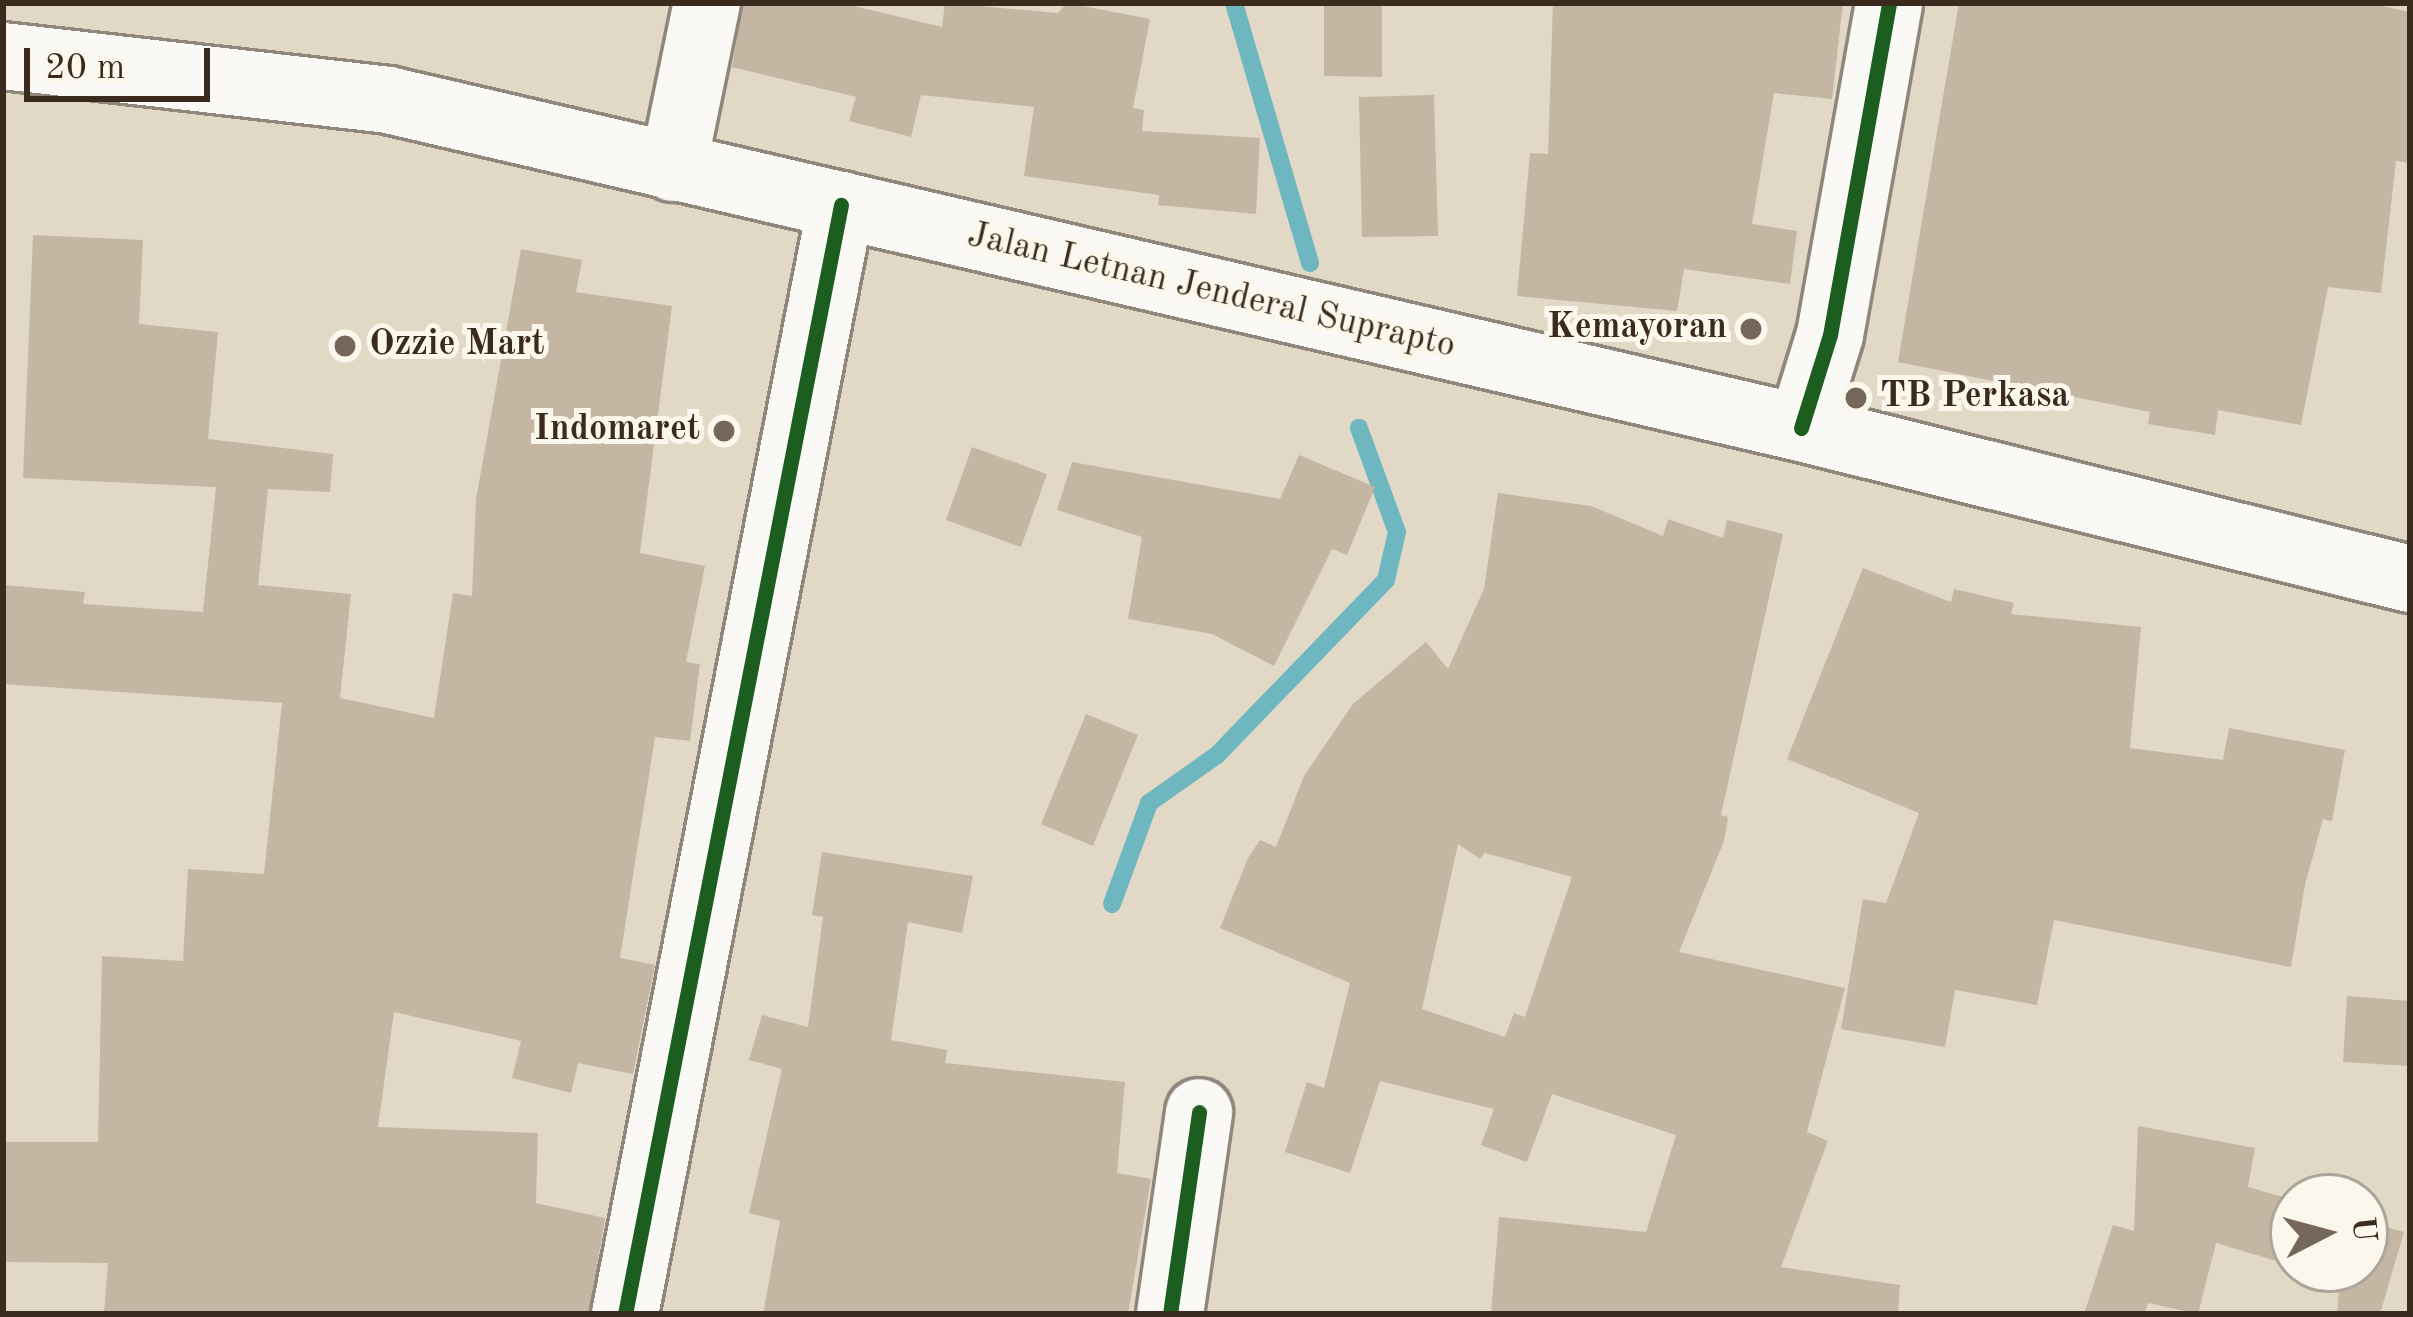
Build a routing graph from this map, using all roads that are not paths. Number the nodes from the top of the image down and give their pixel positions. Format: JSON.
{"nodes":[{"id":1,"x":706,"y":3,"type":"edge"},
{"id":2,"x":1889,"y":3,"type":"edge"},
{"id":3,"x":3,"y":56,"type":"edge"},
{"id":4,"x":673,"y":168,"type":"junction"},
{"id":5,"x":842,"y":205,"type":"junction"},
{"id":6,"x":1801,"y":428,"type":"junction"},
{"id":7,"x":2410,"y":579,"type":"edge"},
{"id":8,"x":1199,"y":1112,"type":"dead end"},
{"id":9,"x":625,"y":1314,"type":"edge"},
{"id":10,"x":1171,"y":1314,"type":"edge"}],
"edges":[{"from":1,"to":4,"type":"main road"},
{"from":2,"to":6,"type":"main road"},
{"from":3,"to":4,"type":"main road","name":"Jalan Letnan Jenderal Suprapto"},
{"from":4,"to":5,"type":"main road","name":"Jalan Letnan Jenderal Suprapto"},
{"from":5,"to":6,"type":"main road","name":"Jalan Letnan Jenderal Suprapto"},
{"from":5,"to":9,"type":"main road"},
{"from":6,"to":7,"type":"main road","name":"Jalan Letnan Jenderal Suprapto"},
{"from":8,"to":10,"type":"main road"}]}
